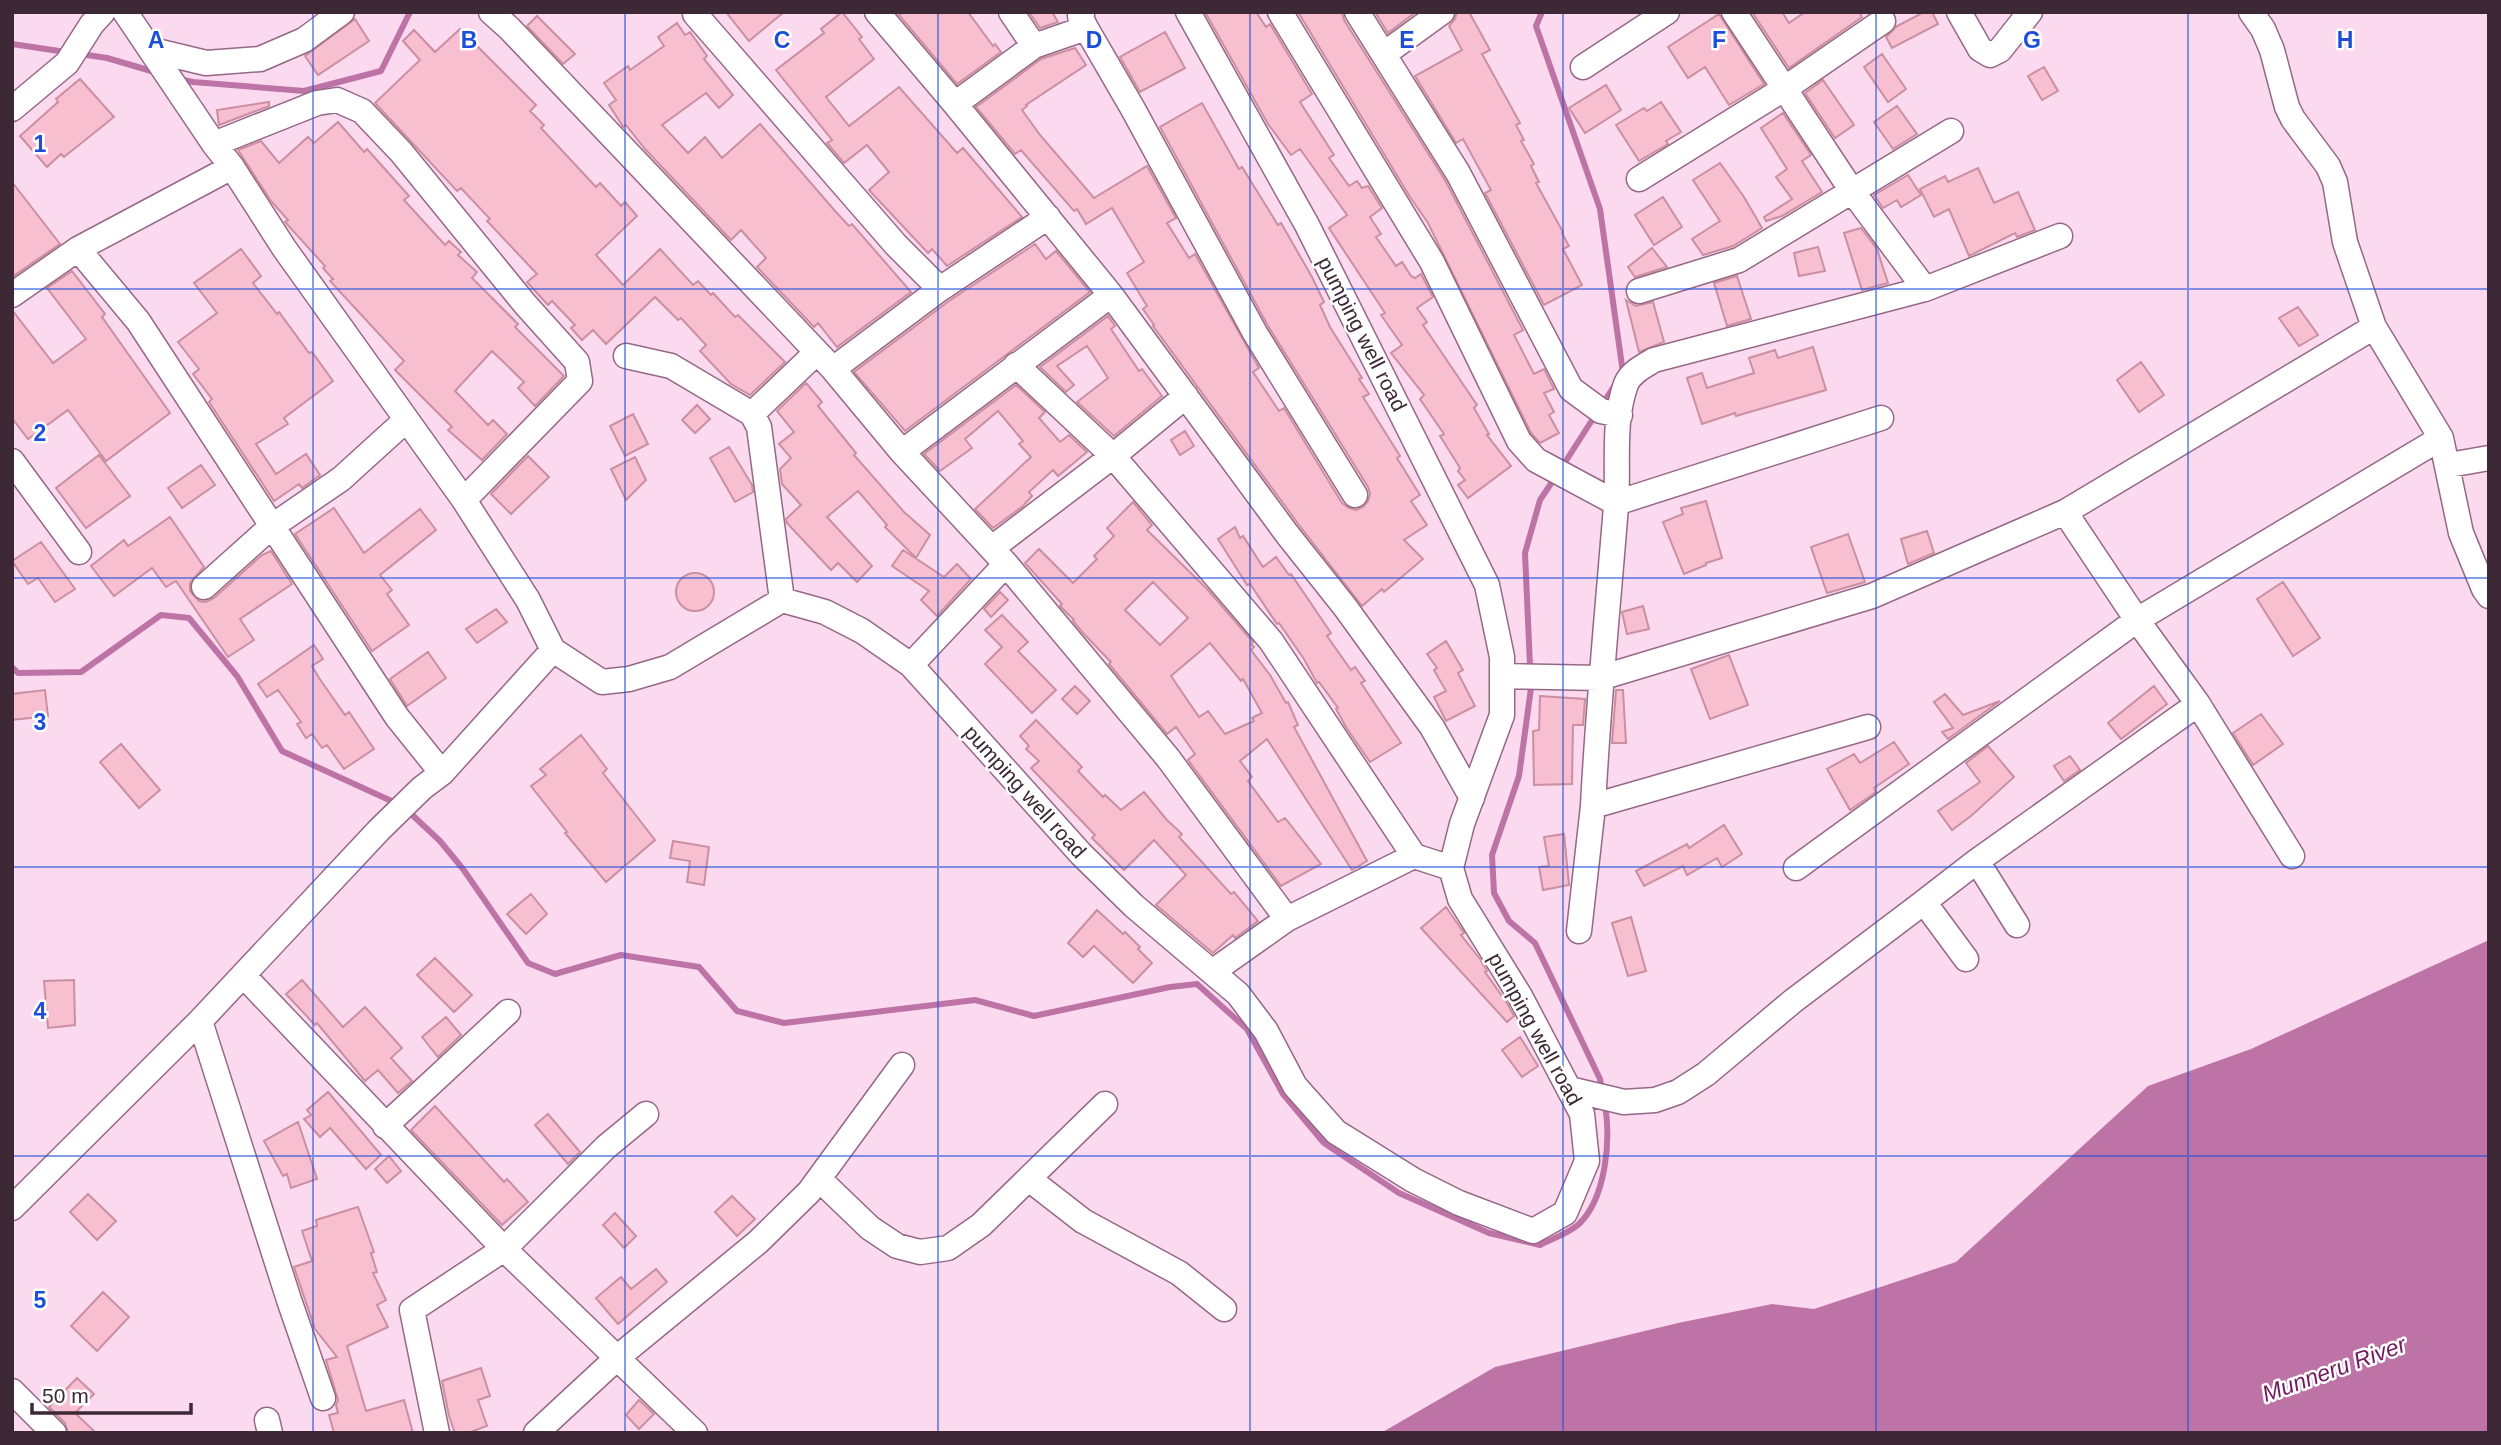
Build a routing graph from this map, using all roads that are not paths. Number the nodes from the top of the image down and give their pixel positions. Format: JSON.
{"nodes":[{"id":1,"x":125,"y":12,"type":"edge"},
{"id":2,"x":342,"y":12,"type":"edge"},
{"id":3,"x":877,"y":12,"type":"edge"},
{"id":4,"x":1011,"y":12,"type":"edge"},
{"id":5,"x":1188,"y":12,"type":"edge"},
{"id":6,"x":1280,"y":12,"type":"edge"},
{"id":7,"x":1357,"y":12,"type":"edge"},
{"id":8,"x":1442,"y":12,"type":"edge"},
{"id":9,"x":1667,"y":12,"type":"edge"},
{"id":10,"x":1734,"y":12,"type":"edge"},
{"id":11,"x":1959,"y":12,"type":"edge"},
{"id":12,"x":2031,"y":12,"type":"edge"},
{"id":13,"x":2251,"y":12,"type":"edge"},
{"id":14,"x":695,"y":15,"type":"dead end"},
{"id":15,"x":507,"y":17,"type":"edge"},
{"id":16,"x":98,"y":18,"type":"edge"},
{"id":17,"x":1086,"y":20,"type":"edge"},
{"id":18,"x":1883,"y":21,"type":"dead end"},
{"id":19,"x":1034,"y":46,"type":"junction"},
{"id":20,"x":1384,"y":54,"type":"junction"},
{"id":21,"x":155,"y":55,"type":"junction"},
{"id":22,"x":1583,"y":67,"type":"dead end"},
{"id":23,"x":1784,"y":89,"type":"junction"},
{"id":24,"x":955,"y":104,"type":"junction"},
{"id":25,"x":12,"y":109,"type":"edge"},
{"id":26,"x":1951,"y":131,"type":"dead end"},
{"id":27,"x":214,"y":144,"type":"junction"},
{"id":28,"x":232,"y":167,"type":"junction"},
{"id":29,"x":1639,"y":179,"type":"dead end"},
{"id":30,"x":1852,"y":191,"type":"junction"},
{"id":31,"x":1048,"y":217,"type":"junction"},
{"id":32,"x":2060,"y":236,"type":"dead end"},
{"id":33,"x":78,"y":250,"type":"junction"},
{"id":34,"x":940,"y":289,"type":"junction"},
{"id":35,"x":1925,"y":289,"type":"junction"},
{"id":36,"x":1639,"y":291,"type":"dead end"},
{"id":37,"x":12,"y":295,"type":"edge"},
{"id":38,"x":1111,"y":295,"type":"junction"},
{"id":39,"x":2374,"y":327,"type":"junction"},
{"id":40,"x":626,"y":356,"type":"dead end"},
{"id":41,"x":824,"y":361,"type":"junction"},
{"id":42,"x":1016,"y":365,"type":"junction"},
{"id":43,"x":1186,"y":396,"type":"junction"},
{"id":44,"x":1610,"y":413,"type":"junction"},
{"id":45,"x":752,"y":414,"type":"junction"},
{"id":46,"x":1881,"y":418,"type":"dead end"},
{"id":47,"x":406,"y":420,"type":"junction"},
{"id":48,"x":2441,"y":438,"type":"junction"},
{"id":49,"x":902,"y":452,"type":"junction"},
{"id":50,"x":1113,"y":456,"type":"junction"},
{"id":51,"x":2489,"y":458,"type":"edge"},
{"id":52,"x":12,"y":461,"type":"edge"},
{"id":53,"x":2449,"y":465,"type":"junction"},
{"id":54,"x":1354,"y":495,"type":"dead end"},
{"id":55,"x":464,"y":500,"type":"junction"},
{"id":56,"x":1616,"y":503,"type":"junction"},
{"id":57,"x":2065,"y":512,"type":"junction"},
{"id":58,"x":271,"y":527,"type":"junction"},
{"id":59,"x":79,"y":552,"type":"dead end"},
{"id":60,"x":999,"y":556,"type":"junction"},
{"id":61,"x":204,"y":587,"type":"dead end"},
{"id":62,"x":2489,"y":596,"type":"edge"},
{"id":63,"x":782,"y":600,"type":"junction"},
{"id":64,"x":2137,"y":620,"type":"junction"},
{"id":65,"x":553,"y":650,"type":"junction"},
{"id":66,"x":911,"y":665,"type":"junction"},
{"id":67,"x":1502,"y":676,"type":"junction"},
{"id":68,"x":1600,"y":678,"type":"junction"},
{"id":69,"x":2198,"y":704,"type":"junction"},
{"id":70,"x":1868,"y":727,"type":"dead end"},
{"id":71,"x":442,"y":773,"type":"junction"},
{"id":72,"x":1472,"y":798,"type":"junction"},
{"id":73,"x":1593,"y":806,"type":"junction"},
{"id":74,"x":1414,"y":856,"type":"junction"},
{"id":75,"x":2292,"y":856,"type":"dead end"},
{"id":76,"x":1977,"y":861,"type":"junction"},
{"id":77,"x":1451,"y":868,"type":"junction"},
{"id":78,"x":1796,"y":868,"type":"dead end"},
{"id":79,"x":1924,"y":902,"type":"junction"},
{"id":80,"x":1287,"y":919,"type":"junction"},
{"id":81,"x":2017,"y":925,"type":"dead end"},
{"id":82,"x":1579,"y":930,"type":"dead end"},
{"id":83,"x":1966,"y":959,"type":"dead end"},
{"id":84,"x":1212,"y":972,"type":"junction"},
{"id":85,"x":243,"y":975,"type":"junction"},
{"id":86,"x":508,"y":1012,"type":"dead end"},
{"id":87,"x":200,"y":1021,"type":"junction"},
{"id":88,"x":902,"y":1065,"type":"dead end"},
{"id":89,"x":1580,"y":1092,"type":"junction"},
{"id":90,"x":1105,"y":1104,"type":"dead end"},
{"id":91,"x":646,"y":1114,"type":"dead end"},
{"id":92,"x":385,"y":1126,"type":"junction"},
{"id":93,"x":819,"y":1178,"type":"junction"},
{"id":94,"x":1029,"y":1179,"type":"junction"},
{"id":95,"x":12,"y":1208,"type":"edge"},
{"id":96,"x":504,"y":1249,"type":"junction"},
{"id":97,"x":1224,"y":1309,"type":"dead end"},
{"id":98,"x":618,"y":1357,"type":"junction"},
{"id":99,"x":12,"y":1391,"type":"edge"},
{"id":100,"x":323,"y":1398,"type":"dead end"},
{"id":101,"x":54,"y":1433,"type":"edge"},
{"id":102,"x":438,"y":1433,"type":"edge"},
{"id":103,"x":536,"y":1433,"type":"edge"},
{"id":104,"x":695,"y":1433,"type":"edge"}],
"edges":[{"from":1,"to":21,"type":"street"},
{"from":2,"to":21,"type":"street"},
{"from":3,"to":24,"type":"street"},
{"from":4,"to":19,"type":"street"},
{"from":5,"to":67,"type":"street","name":"pumping well road"},
{"from":6,"to":56,"type":"street"},
{"from":7,"to":20,"type":"street"},
{"from":8,"to":20,"type":"street"},
{"from":9,"to":22,"type":"street"},
{"from":10,"to":23,"type":"street"},
{"from":11,"to":12,"type":"street"},
{"from":13,"to":39,"type":"street"},
{"from":14,"to":34,"type":"street"},
{"from":15,"to":41,"type":"street"},
{"from":16,"to":25,"type":"street"},
{"from":17,"to":19,"type":"street"},
{"from":17,"to":54,"type":"street"},
{"from":18,"to":23,"type":"street"},
{"from":19,"to":24,"type":"street"},
{"from":20,"to":44,"type":"street"},
{"from":21,"to":27,"type":"street"},
{"from":23,"to":29,"type":"street"},
{"from":23,"to":30,"type":"street"},
{"from":24,"to":31,"type":"street"},
{"from":26,"to":30,"type":"street"},
{"from":27,"to":28,"type":"street"},
{"from":27,"to":55,"type":"street"},
{"from":28,"to":33,"type":"street"},
{"from":28,"to":47,"type":"street"},
{"from":30,"to":35,"type":"street"},
{"from":30,"to":36,"type":"street"},
{"from":31,"to":34,"type":"street"},
{"from":31,"to":38,"type":"street"},
{"from":32,"to":35,"type":"street"},
{"from":33,"to":37,"type":"street"},
{"from":33,"to":58,"type":"street"},
{"from":34,"to":41,"type":"street"},
{"from":35,"to":44,"type":"street"},
{"from":38,"to":42,"type":"street"},
{"from":38,"to":43,"type":"street"},
{"from":39,"to":48,"type":"street"},
{"from":39,"to":57,"type":"street"},
{"from":40,"to":45,"type":"street"},
{"from":41,"to":45,"type":"street"},
{"from":41,"to":49,"type":"street"},
{"from":42,"to":49,"type":"street"},
{"from":42,"to":50,"type":"street"},
{"from":43,"to":50,"type":"street"},
{"from":43,"to":72,"type":"street"},
{"from":44,"to":56,"type":"street"},
{"from":45,"to":63,"type":"street"},
{"from":46,"to":56,"type":"street"},
{"from":47,"to":55,"type":"street"},
{"from":47,"to":58,"type":"street"},
{"from":48,"to":53,"type":"street"},
{"from":48,"to":64,"type":"street"},
{"from":49,"to":60,"type":"street"},
{"from":50,"to":60,"type":"street"},
{"from":50,"to":74,"type":"street"},
{"from":51,"to":53,"type":"street"},
{"from":52,"to":59,"type":"street"},
{"from":53,"to":62,"type":"street"},
{"from":55,"to":65,"type":"street"},
{"from":56,"to":68,"type":"street"},
{"from":57,"to":64,"type":"street"},
{"from":57,"to":68,"type":"street"},
{"from":58,"to":61,"type":"street"},
{"from":58,"to":71,"type":"street"},
{"from":60,"to":66,"type":"street"},
{"from":60,"to":80,"type":"street"},
{"from":63,"to":65,"type":"street"},
{"from":63,"to":66,"type":"street","name":"pumping well road"},
{"from":64,"to":69,"type":"street"},
{"from":64,"to":78,"type":"street"},
{"from":65,"to":71,"type":"street"},
{"from":66,"to":84,"type":"street","name":"pumping well road"},
{"from":67,"to":68,"type":"street"},
{"from":67,"to":72,"type":"street","name":"pumping well road"},
{"from":68,"to":73,"type":"street"},
{"from":69,"to":75,"type":"street"},
{"from":69,"to":76,"type":"street"},
{"from":70,"to":73,"type":"street"},
{"from":71,"to":85,"type":"street"},
{"from":72,"to":77,"type":"street","name":"pumping well road"},
{"from":73,"to":82,"type":"street"},
{"from":74,"to":77,"type":"street"},
{"from":74,"to":80,"type":"street"},
{"from":76,"to":79,"type":"street"},
{"from":76,"to":81,"type":"street"},
{"from":77,"to":89,"type":"street","name":"pumping well road"},
{"from":79,"to":83,"type":"street"},
{"from":79,"to":89,"type":"street"},
{"from":80,"to":84,"type":"street"},
{"from":84,"to":89,"type":"street","name":"pumping well road"},
{"from":85,"to":87,"type":"street"},
{"from":85,"to":92,"type":"street"},
{"from":86,"to":92,"type":"street"},
{"from":87,"to":95,"type":"street"},
{"from":87,"to":100,"type":"street"},
{"from":88,"to":93,"type":"street"},
{"from":90,"to":94,"type":"street"},
{"from":91,"to":96,"type":"street"},
{"from":92,"to":96,"type":"street"},
{"from":93,"to":94,"type":"street"},
{"from":93,"to":98,"type":"street"},
{"from":94,"to":97,"type":"street"},
{"from":96,"to":98,"type":"street"},
{"from":96,"to":102,"type":"street"},
{"from":98,"to":103,"type":"street"},
{"from":98,"to":104,"type":"street"},
{"from":99,"to":101,"type":"street"}]}
